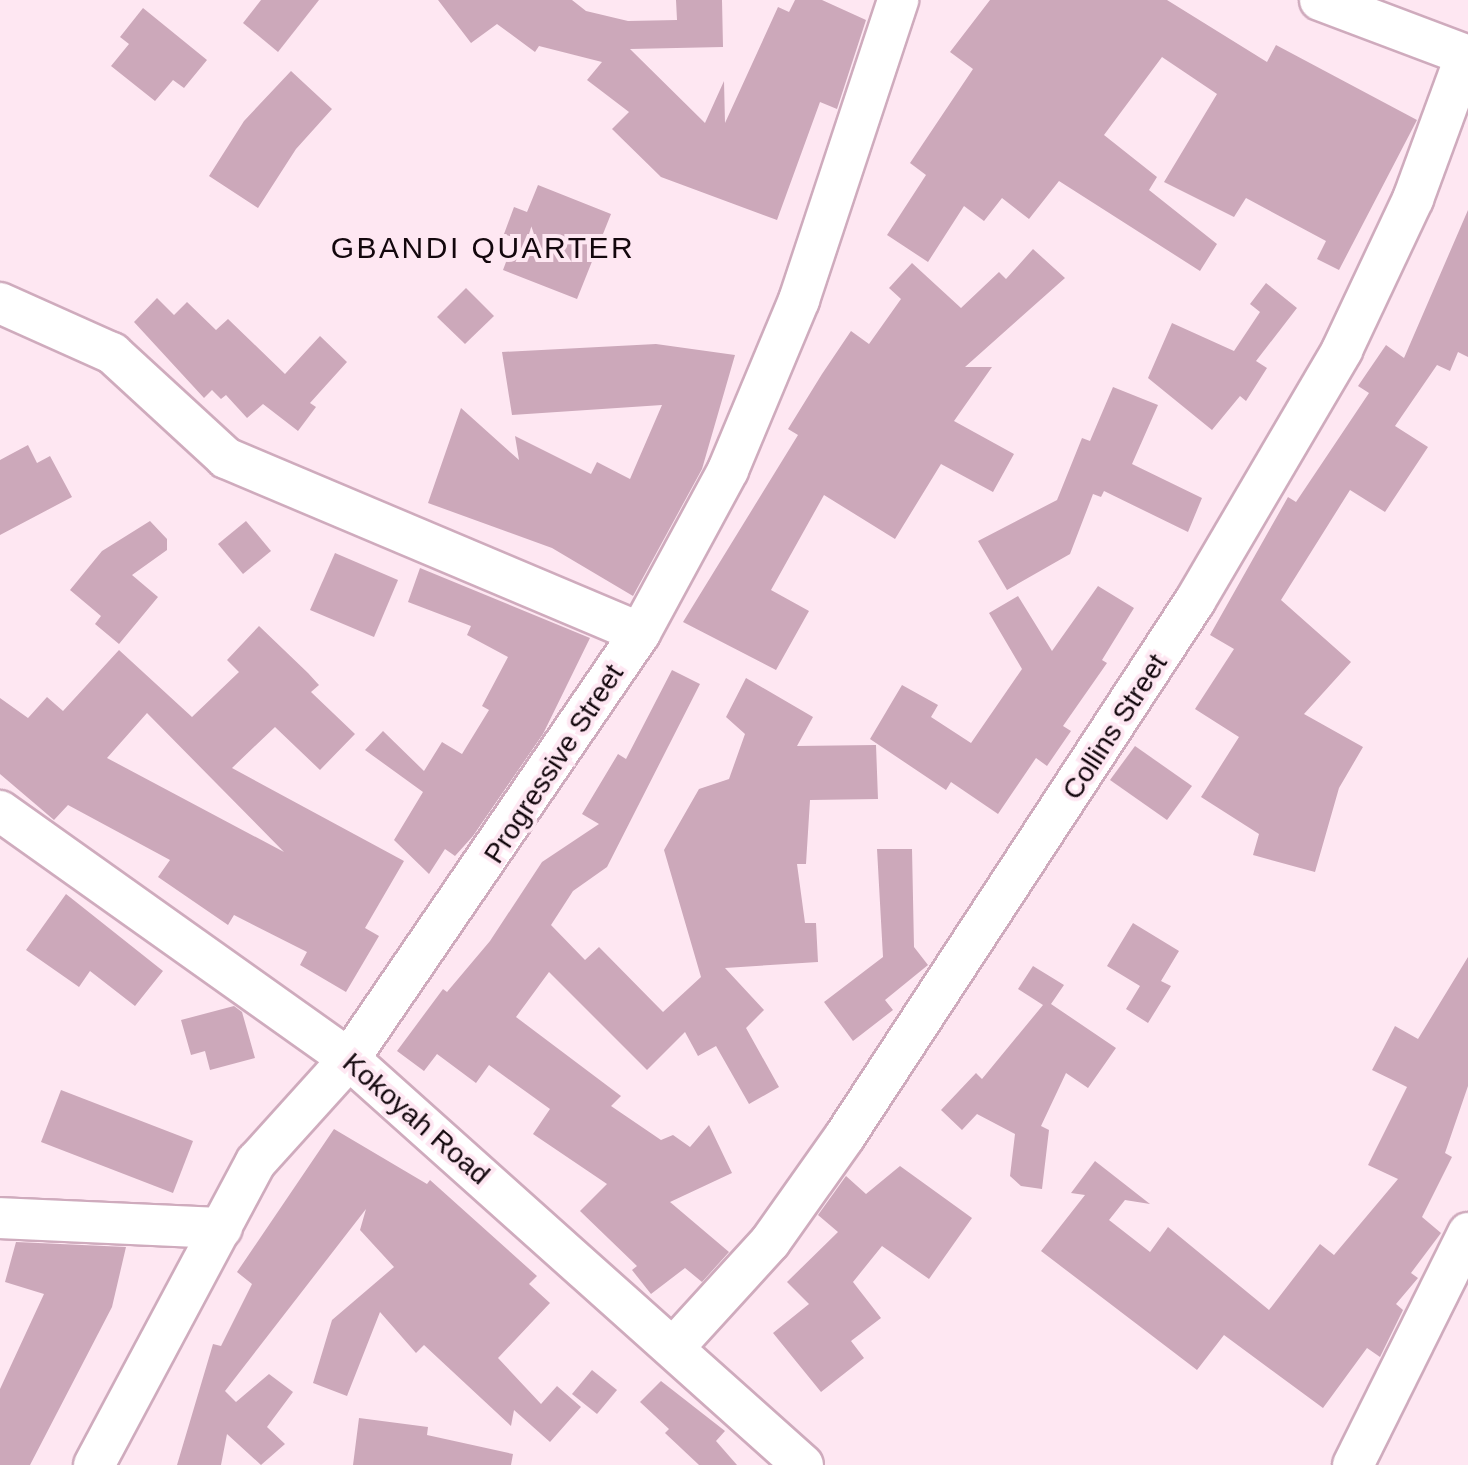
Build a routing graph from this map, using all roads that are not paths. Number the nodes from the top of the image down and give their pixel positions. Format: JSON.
{"nodes":[{"id":1,"x":898,"y":0,"type":"edge"},
{"id":2,"x":1320,"y":0,"type":"edge"},
{"id":3,"x":1467,"y":56,"type":"edge"},
{"id":4,"x":0,"y":303,"type":"edge"},
{"id":5,"x":640,"y":633,"type":"junction"},
{"id":6,"x":0,"y":811,"type":"edge"},
{"id":7,"x":349,"y":1059,"type":"junction"},
{"id":8,"x":0,"y":1218,"type":"edge"},
{"id":9,"x":222,"y":1228,"type":"junction"},
{"id":10,"x":1468,"y":1233,"type":"edge"},
{"id":11,"x":676,"y":1346,"type":"junction"},
{"id":12,"x":94,"y":1465,"type":"edge"},
{"id":13,"x":803,"y":1465,"type":"edge"},
{"id":14,"x":1353,"y":1465,"type":"edge"}],
"edges":[{"from":1,"to":5,"type":"street","name":"Progressive Street"},
{"from":2,"to":3,"type":"street"},
{"from":3,"to":11,"type":"street","name":"Collins Street"},
{"from":4,"to":5,"type":"street"},
{"from":5,"to":7,"type":"street","name":"Progressive Street"},
{"from":6,"to":7,"type":"street","name":"Kokoyah Road"},
{"from":7,"to":9,"type":"street","name":"Progressive Street"},
{"from":7,"to":11,"type":"street","name":"Kokoyah Road"},
{"from":8,"to":9,"type":"street"},
{"from":9,"to":12,"type":"street","name":"Progressive Street"},
{"from":10,"to":14,"type":"street"},
{"from":11,"to":13,"type":"street","name":"Kokoyah Road"}]}
